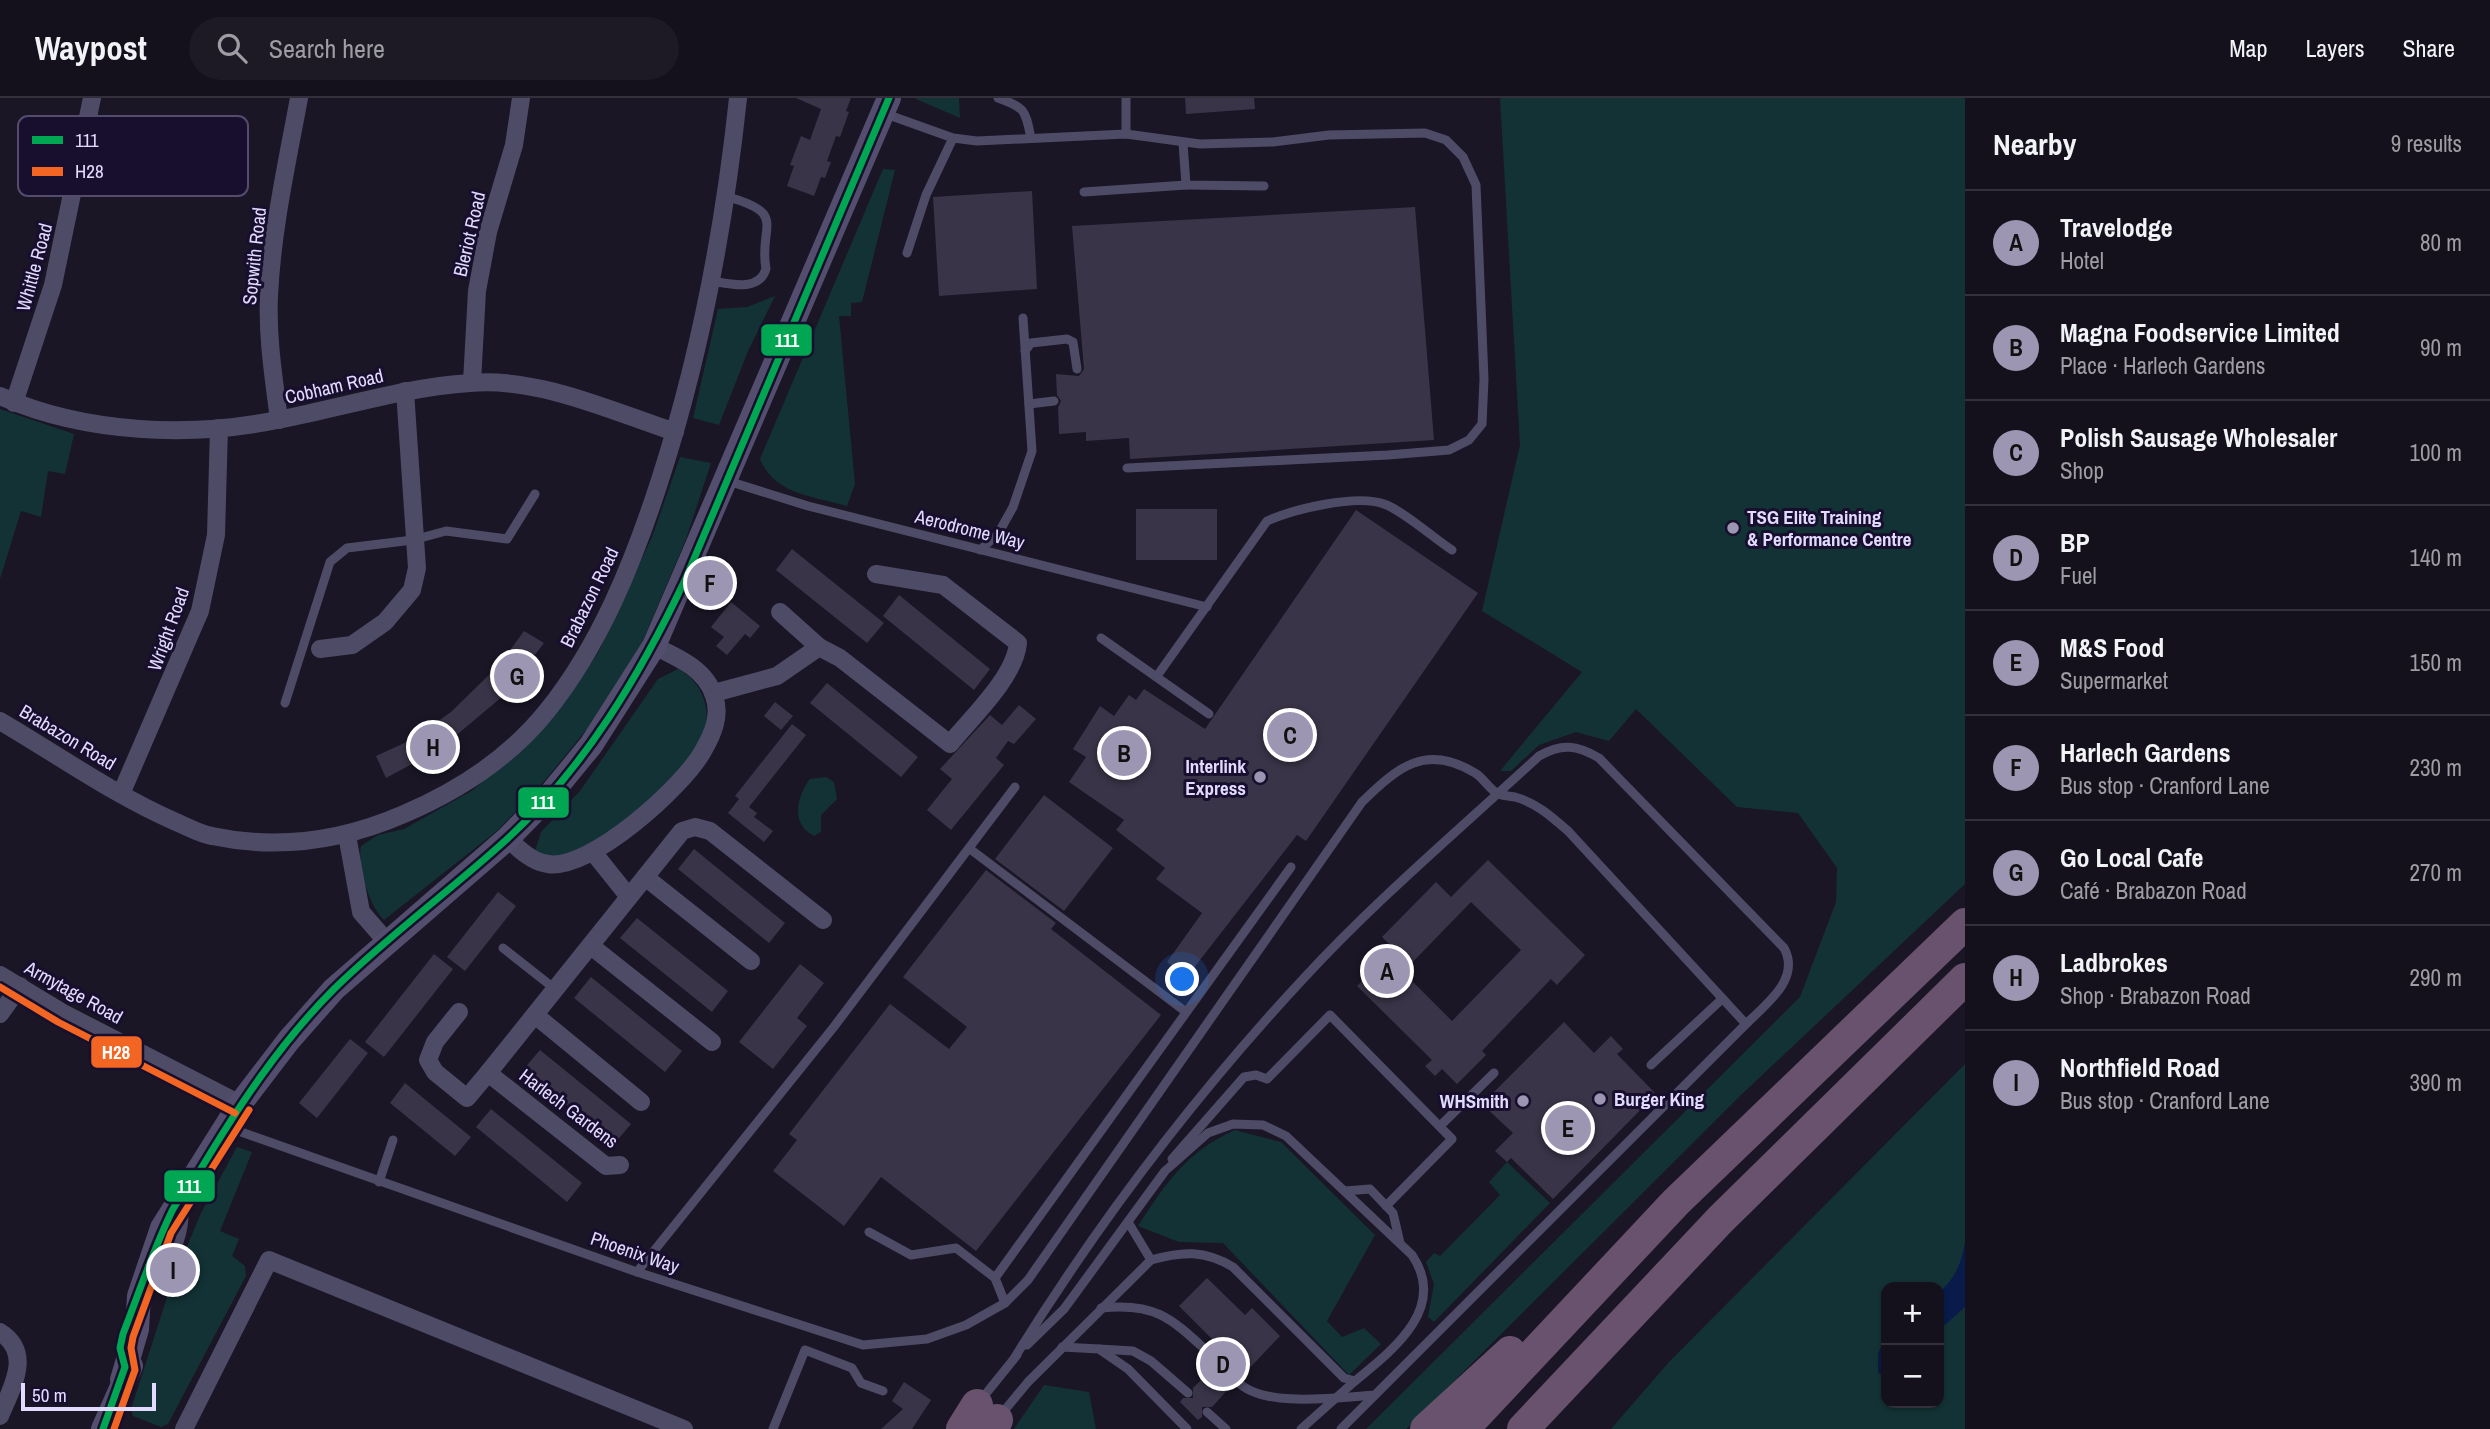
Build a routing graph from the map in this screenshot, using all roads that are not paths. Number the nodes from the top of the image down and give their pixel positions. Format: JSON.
{"nodes":[{"id":1,"x":92,"y":98,"type":"edge"},
{"id":2,"x":299,"y":98,"type":"edge"},
{"id":3,"x":521,"y":98,"type":"edge"},
{"id":4,"x":738,"y":98,"type":"edge"},
{"id":5,"x":998,"y":98,"type":"edge"},
{"id":6,"x":1126,"y":98,"type":"edge"},
{"id":7,"x":886,"y":105,"type":"edge"},
{"id":8,"x":88,"y":116,"type":"edge"},
{"id":9,"x":1126,"y":134,"type":"junction"},
{"id":10,"x":953,"y":138,"type":"junction"},
{"id":11,"x":1031,"y":138,"type":"junction"},
{"id":12,"x":1182,"y":143,"type":"junction"},
{"id":13,"x":1185,"y":186,"type":"junction"},
{"id":14,"x":1264,"y":186,"type":"dead end"},
{"id":15,"x":1084,"y":192,"type":"dead end"},
{"id":16,"x":72,"y":196,"type":"edge"},
{"id":17,"x":728,"y":197,"type":"junction"},
{"id":18,"x":907,"y":253,"type":"dead end"},
{"id":19,"x":712,"y":281,"type":"junction"},
{"id":20,"x":1023,"y":318,"type":"dead end"},
{"id":21,"x":1025,"y":351,"type":"junction"},
{"id":22,"x":1077,"y":369,"type":"dead end"},
{"id":23,"x":472,"y":382,"type":"junction"},
{"id":24,"x":405,"y":391,"type":"junction"},
{"id":25,"x":7,"y":399,"type":"edge"},
{"id":26,"x":1054,"y":401,"type":"dead end"},
{"id":27,"x":1029,"y":404,"type":"junction"},
{"id":28,"x":279,"y":420,"type":"junction"},
{"id":29,"x":219,"y":428,"type":"junction"},
{"id":30,"x":675,"y":432,"type":"junction"},
{"id":31,"x":1127,"y":468,"type":"dead end"},
{"id":32,"x":727,"y":481,"type":"junction"},
{"id":33,"x":535,"y":494,"type":"dead end"},
{"id":34,"x":413,"y":540,"type":"junction"},
{"id":35,"x":980,"y":550,"type":"junction"},
{"id":36,"x":1452,"y":551,"type":"dead end"},
{"id":37,"x":876,"y":574,"type":"dead end"},
{"id":38,"x":1207,"y":607,"type":"junction"},
{"id":39,"x":780,"y":612,"type":"dead end"},
{"id":40,"x":1101,"y":638,"type":"dead end"},
{"id":41,"x":654,"y":646,"type":"junction"},
{"id":42,"x":819,"y":647,"type":"junction"},
{"id":43,"x":320,"y":649,"type":"dead end"},
{"id":44,"x":1157,"y":676,"type":"junction"},
{"id":45,"x":714,"y":693,"type":"junction"},
{"id":46,"x":285,"y":703,"type":"dead end"},
{"id":47,"x":1209,"y":714,"type":"dead end"},
{"id":48,"x":0,"y":720,"type":"edge"},
{"id":49,"x":1015,"y":787,"type":"dead end"},
{"id":50,"x":121,"y":794,"type":"junction"},
{"id":51,"x":1497,"y":794,"type":"junction"},
{"id":52,"x":347,"y":835,"type":"junction"},
{"id":53,"x":508,"y":838,"type":"junction"},
{"id":54,"x":970,"y":849,"type":"junction"},
{"id":55,"x":593,"y":852,"type":"junction"},
{"id":56,"x":1291,"y":867,"type":"dead end"},
{"id":57,"x":645,"y":877,"type":"junction"},
{"id":58,"x":629,"y":897,"type":"junction"},
{"id":59,"x":823,"y":920,"type":"dead end"},
{"id":60,"x":1965,"y":924,"type":"edge"},
{"id":61,"x":387,"y":942,"type":"junction"},
{"id":62,"x":591,"y":946,"type":"junction"},
{"id":63,"x":503,"y":948,"type":"dead end"},
{"id":64,"x":751,"y":961,"type":"dead end"},
{"id":65,"x":0,"y":975,"type":"edge"},
{"id":66,"x":1965,"y":979,"type":"edge"},
{"id":67,"x":20,"y":986,"type":"junction"},
{"id":68,"x":555,"y":989,"type":"junction"},
{"id":69,"x":1722,"y":999,"type":"junction"},
{"id":70,"x":1186,"y":1012,"type":"junction"},
{"id":71,"x":459,"y":1013,"type":"dead end"},
{"id":72,"x":0,"y":1014,"type":"edge"},
{"id":73,"x":535,"y":1015,"type":"junction"},
{"id":74,"x":1746,"y":1024,"type":"junction"},
{"id":75,"x":712,"y":1042,"type":"dead end"},
{"id":76,"x":1651,"y":1065,"type":"dead end"},
{"id":77,"x":488,"y":1073,"type":"junction"},
{"id":78,"x":1494,"y":1073,"type":"dead end"},
{"id":79,"x":641,"y":1102,"type":"dead end"},
{"id":80,"x":240,"y":1104,"type":"junction"},
{"id":81,"x":226,"y":1126,"type":"junction"},
{"id":82,"x":1440,"y":1126,"type":"junction"},
{"id":83,"x":393,"y":1140,"type":"dead end"},
{"id":84,"x":620,"y":1164,"type":"dead end"},
{"id":85,"x":1165,"y":1171,"type":"junction"},
{"id":86,"x":379,"y":1182,"type":"junction"},
{"id":87,"x":192,"y":1184,"type":"junction"},
{"id":88,"x":1345,"y":1191,"type":"junction"},
{"id":89,"x":1676,"y":1202,"type":"junction"},
{"id":90,"x":1386,"y":1206,"type":"junction"},
{"id":91,"x":1128,"y":1222,"type":"junction"},
{"id":92,"x":869,"y":1232,"type":"dead end"},
{"id":93,"x":1400,"y":1243,"type":"junction"},
{"id":94,"x":1151,"y":1260,"type":"junction"},
{"id":95,"x":637,"y":1272,"type":"junction"},
{"id":96,"x":995,"y":1278,"type":"junction"},
{"id":97,"x":1005,"y":1303,"type":"junction"},
{"id":98,"x":1101,"y":1308,"type":"junction"},
{"id":99,"x":0,"y":1332,"type":"edge"},
{"id":100,"x":1062,"y":1348,"type":"junction"},
{"id":101,"x":1099,"y":1349,"type":"junction"},
{"id":102,"x":1209,"y":1353,"type":"dead end"},
{"id":103,"x":1015,"y":1357,"type":"junction"},
{"id":104,"x":124,"y":1373,"type":"junction"},
{"id":105,"x":1237,"y":1381,"type":"dead end"},
{"id":106,"x":1355,"y":1381,"type":"junction"},
{"id":107,"x":883,"y":1391,"type":"dead end"},
{"id":108,"x":1188,"y":1393,"type":"dead end"},
{"id":109,"x":1375,"y":1395,"type":"junction"},
{"id":110,"x":1336,"y":1397,"type":"junction"},
{"id":111,"x":1207,"y":1412,"type":"dead end"},
{"id":112,"x":0,"y":1416,"type":"edge"},
{"id":113,"x":982,"y":1421,"type":"edge"},
{"id":114,"x":103,"y":1429,"type":"edge"},
{"id":115,"x":184,"y":1429,"type":"edge"},
{"id":116,"x":684,"y":1429,"type":"edge"},
{"id":117,"x":773,"y":1429,"type":"edge"},
{"id":118,"x":1187,"y":1429,"type":"edge"},
{"id":119,"x":1226,"y":1429,"type":"edge"},
{"id":120,"x":1301,"y":1429,"type":"edge"},
{"id":121,"x":1340,"y":1429,"type":"edge"},
{"id":122,"x":1426,"y":1429,"type":"edge"},
{"id":123,"x":1463,"y":1429,"type":"edge"},
{"id":124,"x":1523,"y":1429,"type":"edge"}],
"edges":[{"from":1,"to":8,"type":"street","name":"Whittle Road"},
{"from":2,"to":28,"type":"street","name":"Sopwith Road"},
{"from":3,"to":23,"type":"street","name":"Bleriot Road"},
{"from":4,"to":17,"type":"street","name":"Brabazon Road"},
{"from":5,"to":11,"type":"lane"},
{"from":6,"to":9,"type":"lane"},
{"from":7,"to":10,"type":"lane"},
{"from":7,"to":32,"type":"street"},
{"from":9,"to":11,"type":"lane"},
{"from":9,"to":12,"type":"lane"},
{"from":10,"to":11,"type":"lane"},
{"from":10,"to":18,"type":"lane"},
{"from":12,"to":13,"type":"lane"},
{"from":12,"to":31,"type":"lane"},
{"from":13,"to":14,"type":"lane"},
{"from":13,"to":15,"type":"lane"},
{"from":16,"to":25,"type":"street","name":"Whittle Road"},
{"from":17,"to":19,"type":"street","name":"Brabazon Road"},
{"from":17,"to":19,"type":"lane"},
{"from":19,"to":30,"type":"street","name":"Brabazon Road"},
{"from":20,"to":21,"type":"lane"},
{"from":21,"to":22,"type":"lane"},
{"from":21,"to":27,"type":"lane"},
{"from":23,"to":24,"type":"street","name":"Cobham Road"},
{"from":23,"to":30,"type":"street","name":"Cobham Road"},
{"from":24,"to":28,"type":"street","name":"Cobham Road"},
{"from":24,"to":34,"type":"street"},
{"from":25,"to":29,"type":"street","name":"Cobham Road"},
{"from":26,"to":27,"type":"lane"},
{"from":27,"to":35,"type":"lane"},
{"from":28,"to":29,"type":"street","name":"Cobham Road"},
{"from":29,"to":50,"type":"street","name":"Wright Road"},
{"from":30,"to":52,"type":"street","name":"Brabazon Road"},
{"from":32,"to":35,"type":"lane","name":"Aerodrome Way"},
{"from":32,"to":41,"type":"street"},
{"from":33,"to":34,"type":"lane"},
{"from":34,"to":43,"type":"street"},
{"from":34,"to":46,"type":"lane"},
{"from":35,"to":38,"type":"lane","name":"Aerodrome Way"},
{"from":36,"to":38,"type":"lane"},
{"from":37,"to":42,"type":"street"},
{"from":38,"to":44,"type":"lane"},
{"from":39,"to":42,"type":"street"},
{"from":40,"to":44,"type":"lane"},
{"from":41,"to":45,"type":"street"},
{"from":41,"to":53,"type":"street"},
{"from":42,"to":45,"type":"street"},
{"from":44,"to":47,"type":"lane"},
{"from":45,"to":55,"type":"street"},
{"from":48,"to":50,"type":"street","name":"Brabazon Road"},
{"from":49,"to":54,"type":"lane"},
{"from":50,"to":52,"type":"street","name":"Brabazon Road"},
{"from":51,"to":69,"type":"lane"},
{"from":51,"to":74,"type":"lane"},
{"from":51,"to":97,"type":"lane","name":"Phoenix Way"},
{"from":51,"to":103,"type":"lane"},
{"from":52,"to":61,"type":"street"},
{"from":53,"to":55,"type":"street"},
{"from":53,"to":61,"type":"street"},
{"from":54,"to":70,"type":"lane"},
{"from":54,"to":95,"type":"lane"},
{"from":55,"to":58,"type":"street"},
{"from":56,"to":70,"type":"lane"},
{"from":57,"to":58,"type":"street","name":"Harlech Gardens"},
{"from":57,"to":59,"type":"street","name":"Harlech Gardens"},
{"from":57,"to":64,"type":"street"},
{"from":58,"to":62,"type":"street","name":"Harlech Gardens"},
{"from":60,"to":89,"type":"highway"},
{"from":61,"to":80,"type":"street"},
{"from":62,"to":68,"type":"street","name":"Harlech Gardens"},
{"from":62,"to":75,"type":"street"},
{"from":63,"to":68,"type":"lane"},
{"from":65,"to":67,"type":"street","name":"Armytage Road"},
{"from":66,"to":124,"type":"highway"},
{"from":67,"to":72,"type":"street"},
{"from":67,"to":80,"type":"street","name":"Armytage Road"},
{"from":68,"to":73,"type":"street","name":"Harlech Gardens"},
{"from":69,"to":74,"type":"lane"},
{"from":69,"to":76,"type":"lane"},
{"from":70,"to":96,"type":"lane"},
{"from":71,"to":77,"type":"street"},
{"from":73,"to":77,"type":"street","name":"Harlech Gardens"},
{"from":73,"to":79,"type":"street"},
{"from":74,"to":109,"type":"lane"},
{"from":77,"to":84,"type":"street","name":"Harlech Gardens"},
{"from":78,"to":82,"type":"lane"},
{"from":80,"to":81,"type":"street"},
{"from":81,"to":86,"type":"lane","name":"Phoenix Way"},
{"from":81,"to":87,"type":"street"},
{"from":82,"to":85,"type":"lane"},
{"from":82,"to":90,"type":"lane"},
{"from":83,"to":86,"type":"lane"},
{"from":85,"to":88,"type":"lane"},
{"from":85,"to":91,"type":"lane"},
{"from":86,"to":95,"type":"lane","name":"Phoenix Way"},
{"from":87,"to":104,"type":"street"},
{"from":87,"to":104,"type":"street"},
{"from":88,"to":90,"type":"lane"},
{"from":88,"to":93,"type":"lane"},
{"from":89,"to":122,"type":"highway"},
{"from":89,"to":123,"type":"highway"},
{"from":90,"to":93,"type":"lane"},
{"from":91,"to":94,"type":"lane"},
{"from":91,"to":103,"type":"lane"},
{"from":92,"to":96,"type":"lane"},
{"from":93,"to":106,"type":"lane"},
{"from":94,"to":98,"type":"lane"},
{"from":94,"to":106,"type":"lane"},
{"from":95,"to":97,"type":"lane","name":"Phoenix Way"},
{"from":96,"to":97,"type":"lane"},
{"from":98,"to":100,"type":"lane"},
{"from":98,"to":102,"type":"lane"},
{"from":99,"to":112,"type":"street"},
{"from":100,"to":101,"type":"lane"},
{"from":100,"to":113,"type":"lane"},
{"from":101,"to":108,"type":"lane"},
{"from":101,"to":118,"type":"lane"},
{"from":103,"to":113,"type":"lane"},
{"from":104,"to":114,"type":"street"},
{"from":105,"to":110,"type":"lane"},
{"from":106,"to":110,"type":"lane"},
{"from":107,"to":117,"type":"lane"},
{"from":109,"to":110,"type":"lane"},
{"from":109,"to":121,"type":"lane"},
{"from":110,"to":120,"type":"lane"},
{"from":111,"to":119,"type":"lane"},
{"from":115,"to":116,"type":"street"}]}
